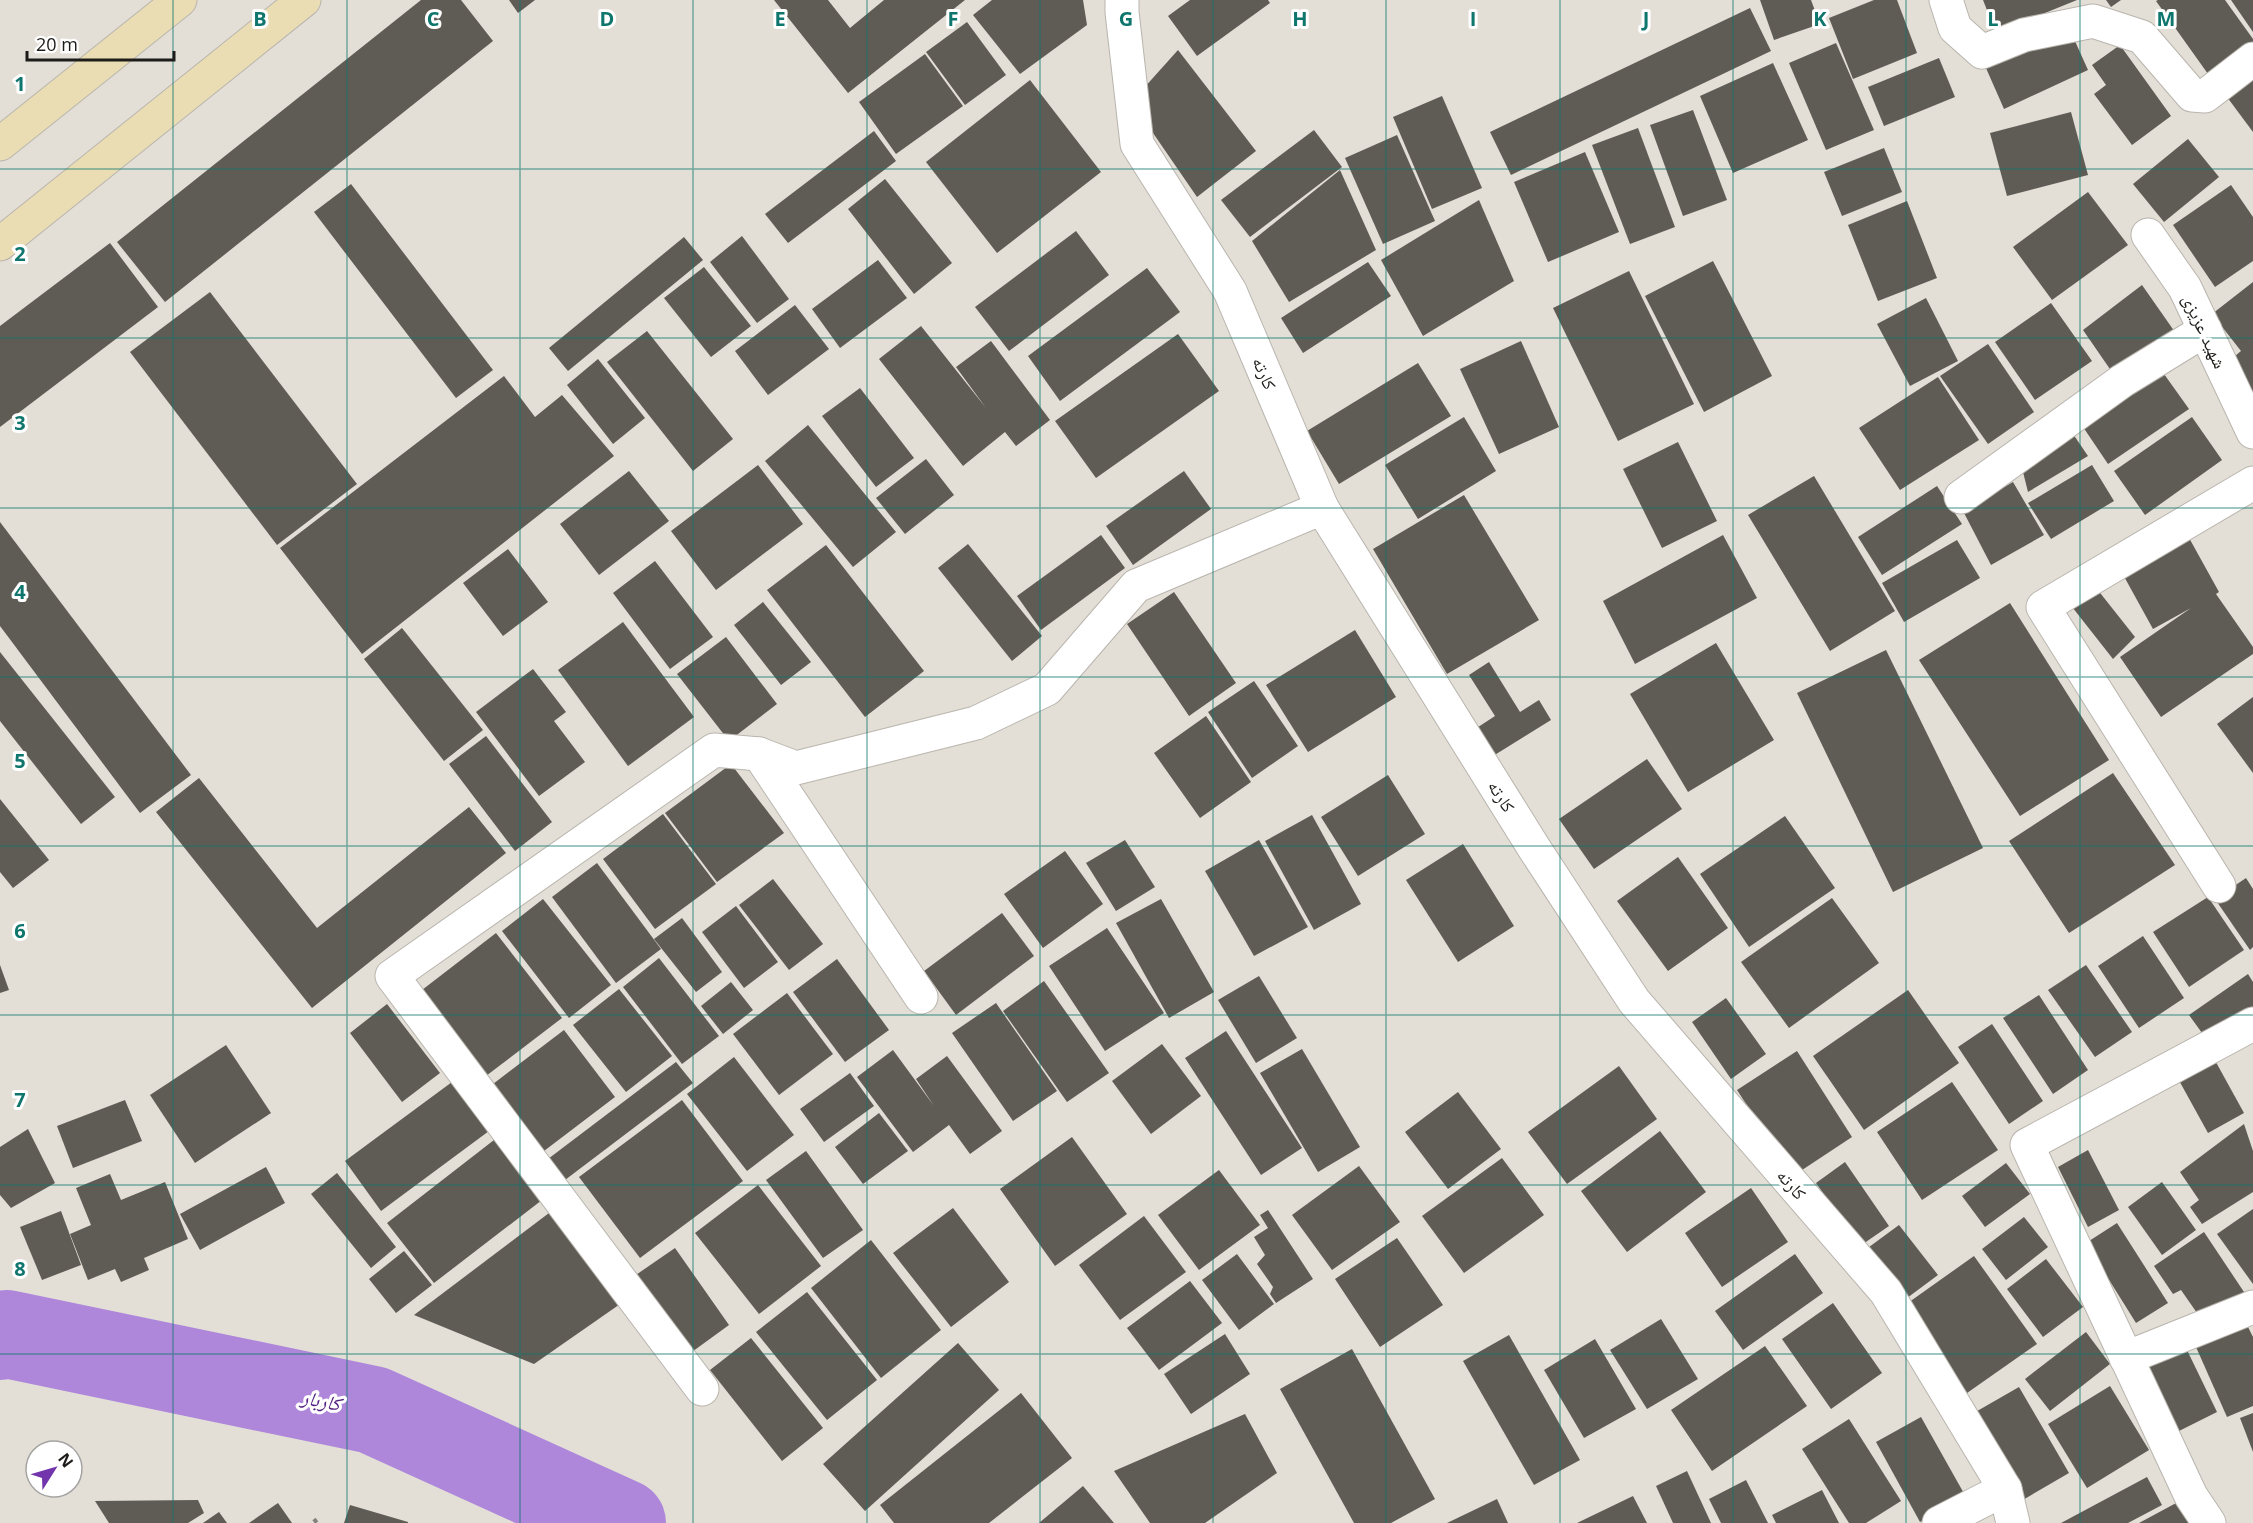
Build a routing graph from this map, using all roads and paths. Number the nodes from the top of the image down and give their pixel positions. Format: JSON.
{"nodes":[{"id":1,"x":180,"y":0,"type":"edge"},
{"id":2,"x":304,"y":0,"type":"edge"},
{"id":3,"x":1122,"y":0,"type":"edge"},
{"id":4,"x":1946,"y":0,"type":"edge"},
{"id":5,"x":2253,"y":59,"type":"edge"},
{"id":6,"x":0,"y":144,"type":"edge"},
{"id":7,"x":2148,"y":235,"type":"dead end"},
{"id":8,"x":0,"y":244,"type":"edge"},
{"id":9,"x":2205,"y":330,"type":"junction"},
{"id":10,"x":2253,"y":432,"type":"edge"},
{"id":11,"x":2253,"y":483,"type":"edge"},
{"id":12,"x":1961,"y":497,"type":"dead end"},
{"id":13,"x":1322,"y":508,"type":"junction"},
{"id":14,"x":759,"y":754,"type":"junction"},
{"id":15,"x":2219,"y":886,"type":"dead end"},
{"id":16,"x":921,"y":997,"type":"dead end"},
{"id":17,"x":2253,"y":1024,"type":"edge"},
{"id":18,"x":2253,"y":1307,"type":"edge"},
{"id":19,"x":2126,"y":1358,"type":"junction"},
{"id":20,"x":702,"y":1389,"type":"dead end"},
{"id":21,"x":2005,"y":1489,"type":"junction"},
{"id":22,"x":1939,"y":1523,"type":"edge"},
{"id":23,"x":2013,"y":1523,"type":"edge"},
{"id":24,"x":2209,"y":1523,"type":"edge"}],
"edges":[{"from":1,"to":6,"type":"main road"},
{"from":2,"to":8,"type":"main road"},
{"from":3,"to":13,"type":"street","name":"کارته"},
{"from":4,"to":5,"type":"street"},
{"from":7,"to":9,"type":"street","name":"شهید عزیزی"},
{"from":9,"to":10,"type":"street","name":"شهید عزیزی"},
{"from":9,"to":12,"type":"street"},
{"from":11,"to":15,"type":"street"},
{"from":13,"to":14,"type":"street"},
{"from":13,"to":21,"type":"street","name":"کارته"},
{"from":14,"to":16,"type":"street"},
{"from":14,"to":20,"type":"street"},
{"from":17,"to":19,"type":"street"},
{"from":18,"to":19,"type":"street"},
{"from":19,"to":24,"type":"street"},
{"from":21,"to":22,"type":"street"},
{"from":21,"to":23,"type":"street","name":"کارته"}]}
